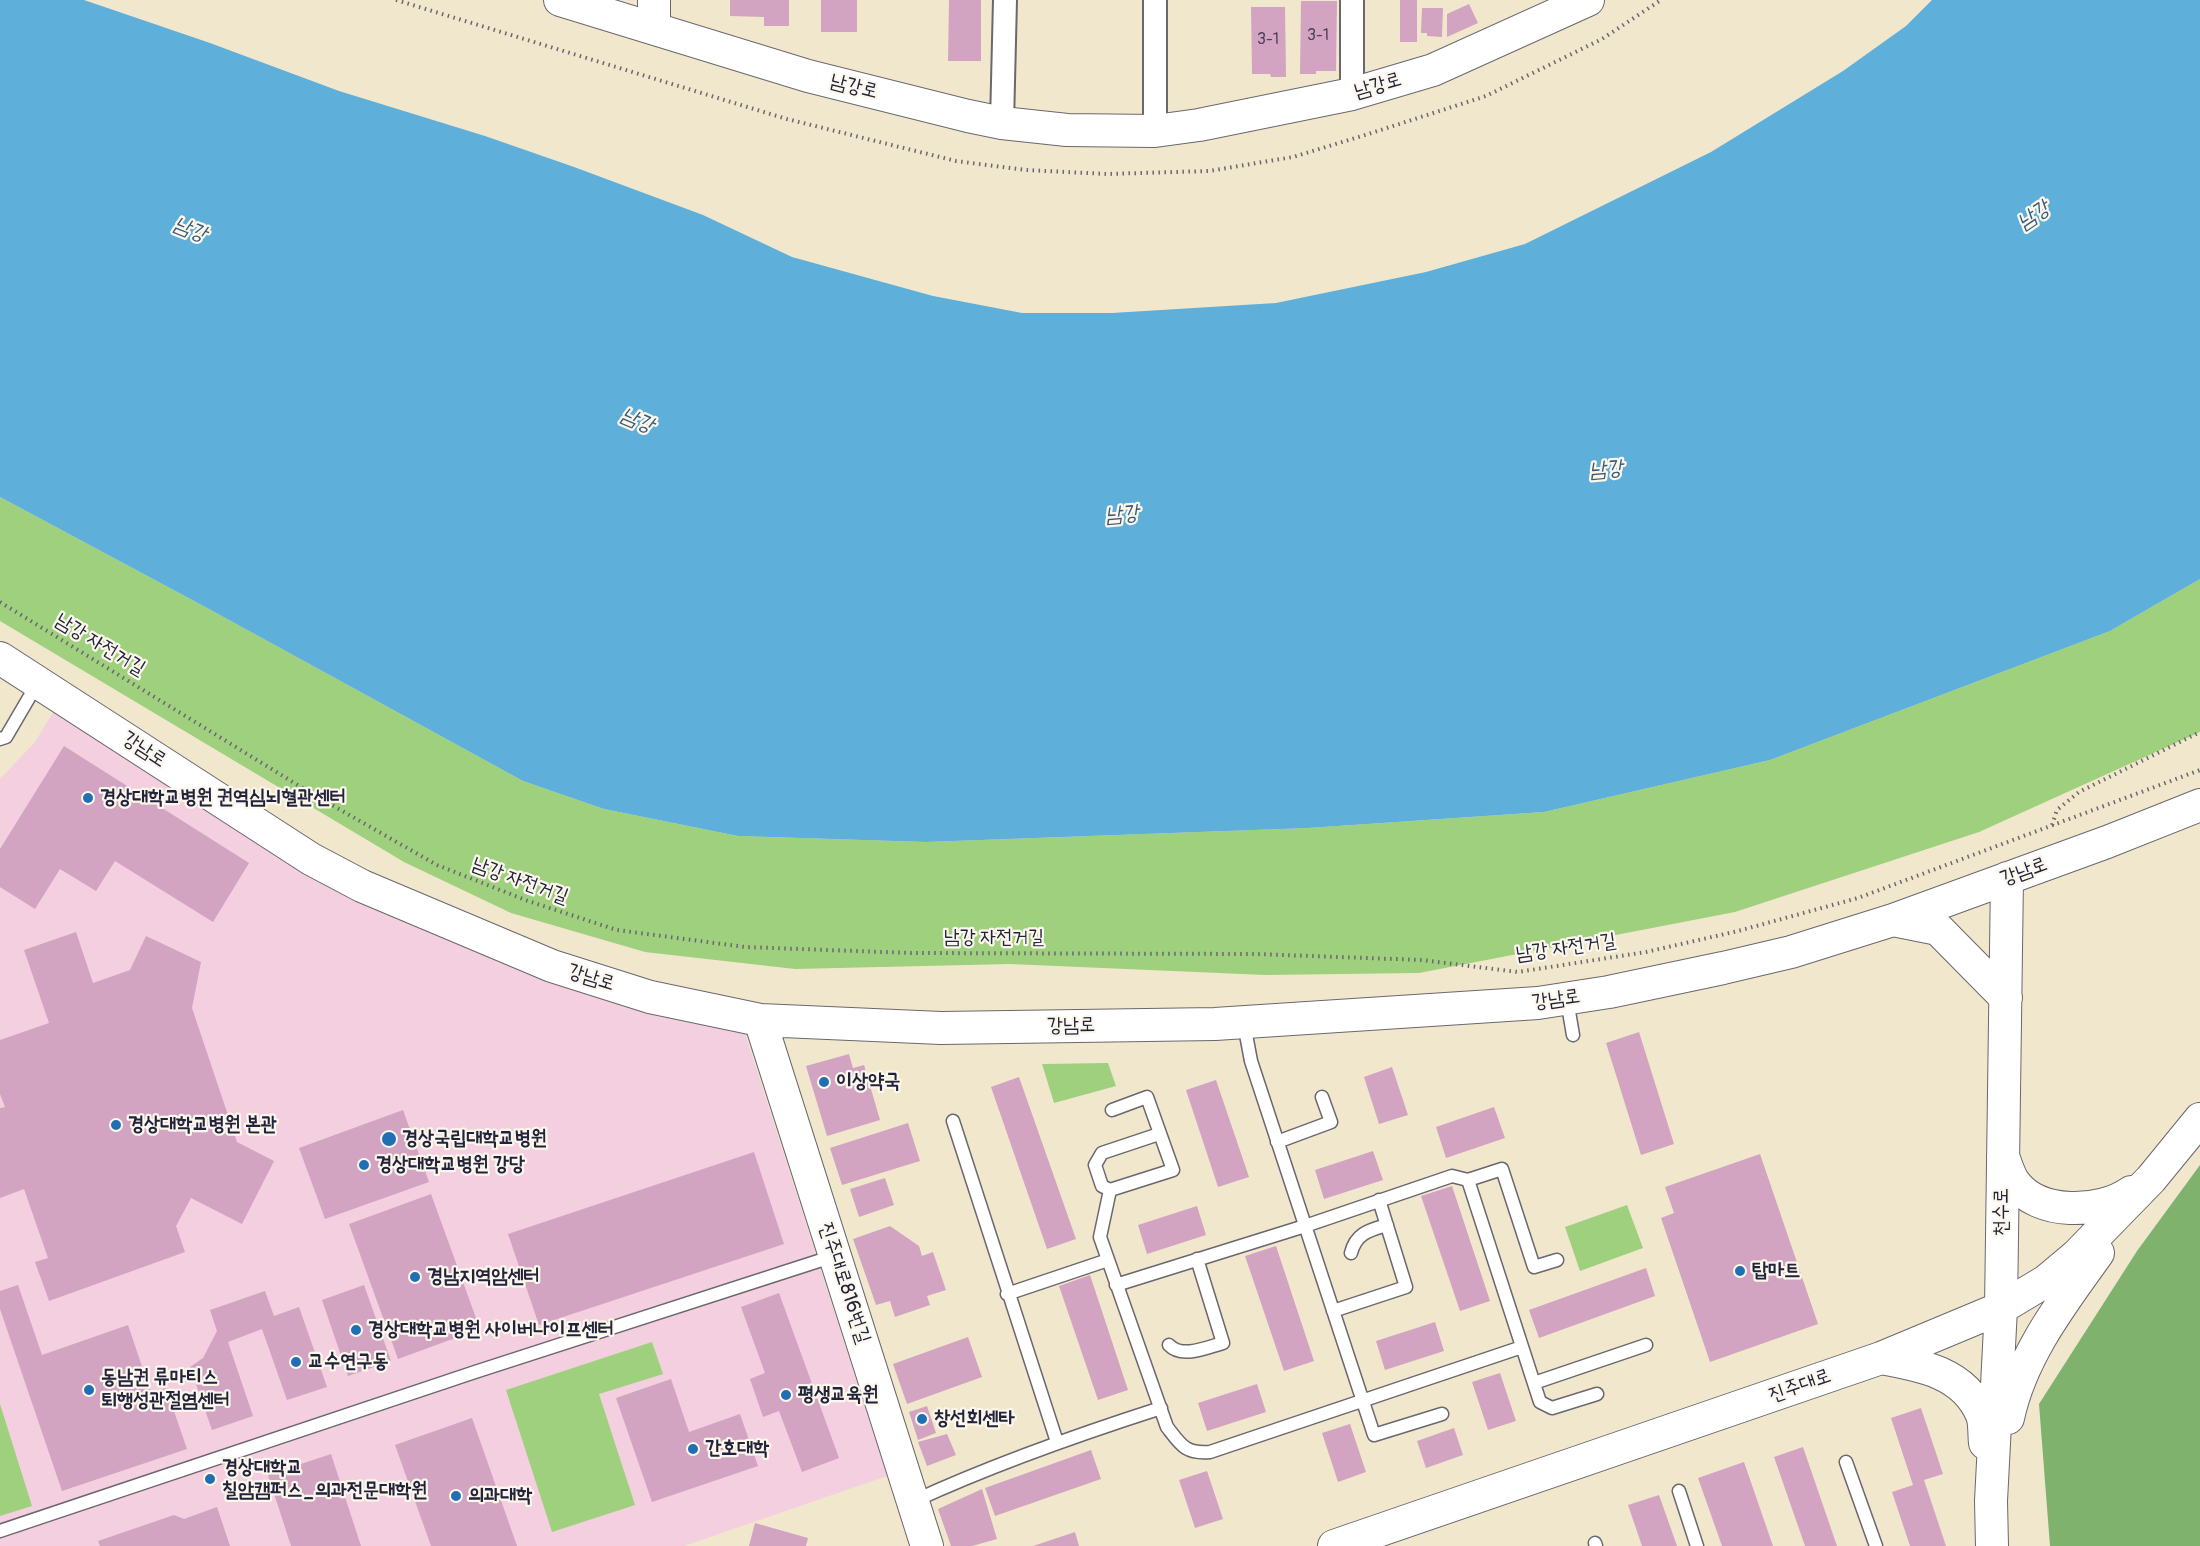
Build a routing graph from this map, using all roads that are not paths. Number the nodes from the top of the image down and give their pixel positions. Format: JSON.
{"nodes":[{"id":1,"x":560,"y":0,"type":"edge"},
{"id":2,"x":1005,"y":0,"type":"edge"},
{"id":3,"x":1155,"y":0,"type":"edge"},
{"id":4,"x":1352,"y":0,"type":"edge"},
{"id":5,"x":1588,"y":0,"type":"edge"},
{"id":6,"x":654,"y":14,"type":"edge"},
{"id":7,"x":1352,"y":94,"type":"junction"},
{"id":8,"x":1002,"y":123,"type":"junction"},
{"id":9,"x":1155,"y":131,"type":"junction"},
{"id":10,"x":0,"y":658,"type":"edge"},
{"id":11,"x":39,"y":681,"type":"junction"},
{"id":12,"x":0,"y":739,"type":"edge"},
{"id":13,"x":2200,"y":805,"type":"edge"},
{"id":14,"x":2007,"y":878,"type":"junction"},
{"id":15,"x":1893,"y":920,"type":"junction"},
{"id":16,"x":2006,"y":998,"type":"junction"},
{"id":17,"x":1567,"y":999,"type":"junction"},
{"id":18,"x":760,"y":1020,"type":"junction"},
{"id":19,"x":1243,"y":1023,"type":"junction"},
{"id":20,"x":1573,"y":1035,"type":"dead end"},
{"id":21,"x":1322,"y":1097,"type":"dead end"},
{"id":22,"x":1112,"y":1110,"type":"dead end"},
{"id":23,"x":2200,"y":1119,"type":"edge"},
{"id":24,"x":953,"y":1121,"type":"dead end"},
{"id":25,"x":1159,"y":1134,"type":"junction"},
{"id":26,"x":1277,"y":1142,"type":"junction"},
{"id":27,"x":2002,"y":1152,"type":"junction"},
{"id":28,"x":2151,"y":1179,"type":"junction"},
{"id":29,"x":1467,"y":1180,"type":"junction"},
{"id":30,"x":1110,"y":1190,"type":"junction"},
{"id":31,"x":1379,"y":1200,"type":"junction"},
{"id":32,"x":1387,"y":1225,"type":"junction"},
{"id":33,"x":1305,"y":1226,"type":"junction"},
{"id":34,"x":1351,"y":1253,"type":"dead end"},
{"id":35,"x":835,"y":1256,"type":"junction"},
{"id":36,"x":1197,"y":1259,"type":"junction"},
{"id":37,"x":1108,"y":1260,"type":"junction"},
{"id":38,"x":1557,"y":1260,"type":"dead end"},
{"id":39,"x":1116,"y":1285,"type":"junction"},
{"id":40,"x":1007,"y":1294,"type":"junction"},
{"id":41,"x":2001,"y":1308,"type":"junction"},
{"id":42,"x":1333,"y":1311,"type":"junction"},
{"id":43,"x":1169,"y":1345,"type":"dead end"},
{"id":44,"x":1646,"y":1345,"type":"dead end"},
{"id":45,"x":1522,"y":1347,"type":"junction"},
{"id":46,"x":1881,"y":1358,"type":"junction"},
{"id":47,"x":1534,"y":1383,"type":"junction"},
{"id":48,"x":1597,"y":1394,"type":"dead end"},
{"id":49,"x":1362,"y":1401,"type":"junction"},
{"id":50,"x":1161,"y":1408,"type":"junction"},
{"id":51,"x":1442,"y":1414,"type":"dead end"},
{"id":52,"x":1057,"y":1442,"type":"junction"},
{"id":53,"x":1846,"y":1462,"type":"dead end"},
{"id":54,"x":1679,"y":1491,"type":"dead end"},
{"id":55,"x":1991,"y":1501,"type":"junction"},
{"id":56,"x":913,"y":1502,"type":"junction"},
{"id":57,"x":0,"y":1531,"type":"edge"},
{"id":58,"x":927,"y":1546,"type":"edge"},
{"id":59,"x":1334,"y":1546,"type":"edge"},
{"id":60,"x":1697,"y":1546,"type":"edge"},
{"id":61,"x":1876,"y":1546,"type":"edge"},
{"id":62,"x":1992,"y":1546,"type":"edge"}],
"edges":[{"from":1,"to":6,"type":"street","name":"남강로"},
{"from":2,"to":8,"type":"street"},
{"from":3,"to":9,"type":"street"},
{"from":4,"to":7,"type":"street"},
{"from":5,"to":7,"type":"street","name":"남강로"},
{"from":6,"to":8,"type":"street","name":"남강로"},
{"from":7,"to":9,"type":"street","name":"남강로"},
{"from":8,"to":9,"type":"street","name":"남강로"},
{"from":10,"to":11,"type":"street","name":"강남로"},
{"from":11,"to":12,"type":"lane"},
{"from":11,"to":18,"type":"street","name":"강남로"},
{"from":13,"to":14,"type":"street","name":"강남로"},
{"from":14,"to":15,"type":"street","name":"강남로"},
{"from":14,"to":16,"type":"street","name":"천수로"},
{"from":15,"to":16,"type":"street"},
{"from":15,"to":17,"type":"street","name":"강남로"},
{"from":16,"to":27,"type":"street","name":"천수로"},
{"from":17,"to":19,"type":"street","name":"강남로"},
{"from":17,"to":20,"type":"lane"},
{"from":18,"to":19,"type":"street","name":"강남로"},
{"from":18,"to":35,"type":"street","name":"진주대로816번길"},
{"from":19,"to":26,"type":"lane"},
{"from":21,"to":26,"type":"lane"},
{"from":22,"to":25,"type":"lane"},
{"from":23,"to":28,"type":"street","name":"진주대로"},
{"from":24,"to":40,"type":"lane"},
{"from":25,"to":30,"type":"lane"},
{"from":25,"to":30,"type":"lane"},
{"from":26,"to":33,"type":"lane"},
{"from":27,"to":28,"type":"street"},
{"from":27,"to":41,"type":"street","name":"천수로"},
{"from":28,"to":41,"type":"street","name":"진주대로"},
{"from":28,"to":55,"type":"street"},
{"from":29,"to":31,"type":"lane"},
{"from":29,"to":38,"type":"lane"},
{"from":29,"to":45,"type":"lane"},
{"from":30,"to":37,"type":"lane"},
{"from":31,"to":32,"type":"lane"},
{"from":31,"to":33,"type":"lane"},
{"from":32,"to":34,"type":"lane"},
{"from":32,"to":42,"type":"lane"},
{"from":33,"to":36,"type":"lane"},
{"from":33,"to":42,"type":"lane"},
{"from":35,"to":56,"type":"street","name":"진주대로816번길"},
{"from":35,"to":57,"type":"lane"},
{"from":36,"to":39,"type":"lane"},
{"from":36,"to":43,"type":"lane"},
{"from":37,"to":39,"type":"lane"},
{"from":37,"to":40,"type":"lane"},
{"from":39,"to":50,"type":"lane"},
{"from":40,"to":52,"type":"lane"},
{"from":41,"to":46,"type":"street","name":"진주대로"},
{"from":41,"to":55,"type":"street","name":"천수로"},
{"from":42,"to":49,"type":"lane"},
{"from":44,"to":47,"type":"lane"},
{"from":45,"to":47,"type":"lane"},
{"from":45,"to":49,"type":"lane"},
{"from":46,"to":55,"type":"street"},
{"from":46,"to":59,"type":"street","name":"진주대로"},
{"from":47,"to":48,"type":"lane"},
{"from":49,"to":50,"type":"lane"},
{"from":49,"to":51,"type":"lane"},
{"from":50,"to":52,"type":"lane"},
{"from":52,"to":56,"type":"lane"},
{"from":53,"to":61,"type":"lane"},
{"from":54,"to":60,"type":"lane"},
{"from":55,"to":62,"type":"street","name":"천수로"},
{"from":56,"to":58,"type":"street","name":"진주대로816번길"}]}
